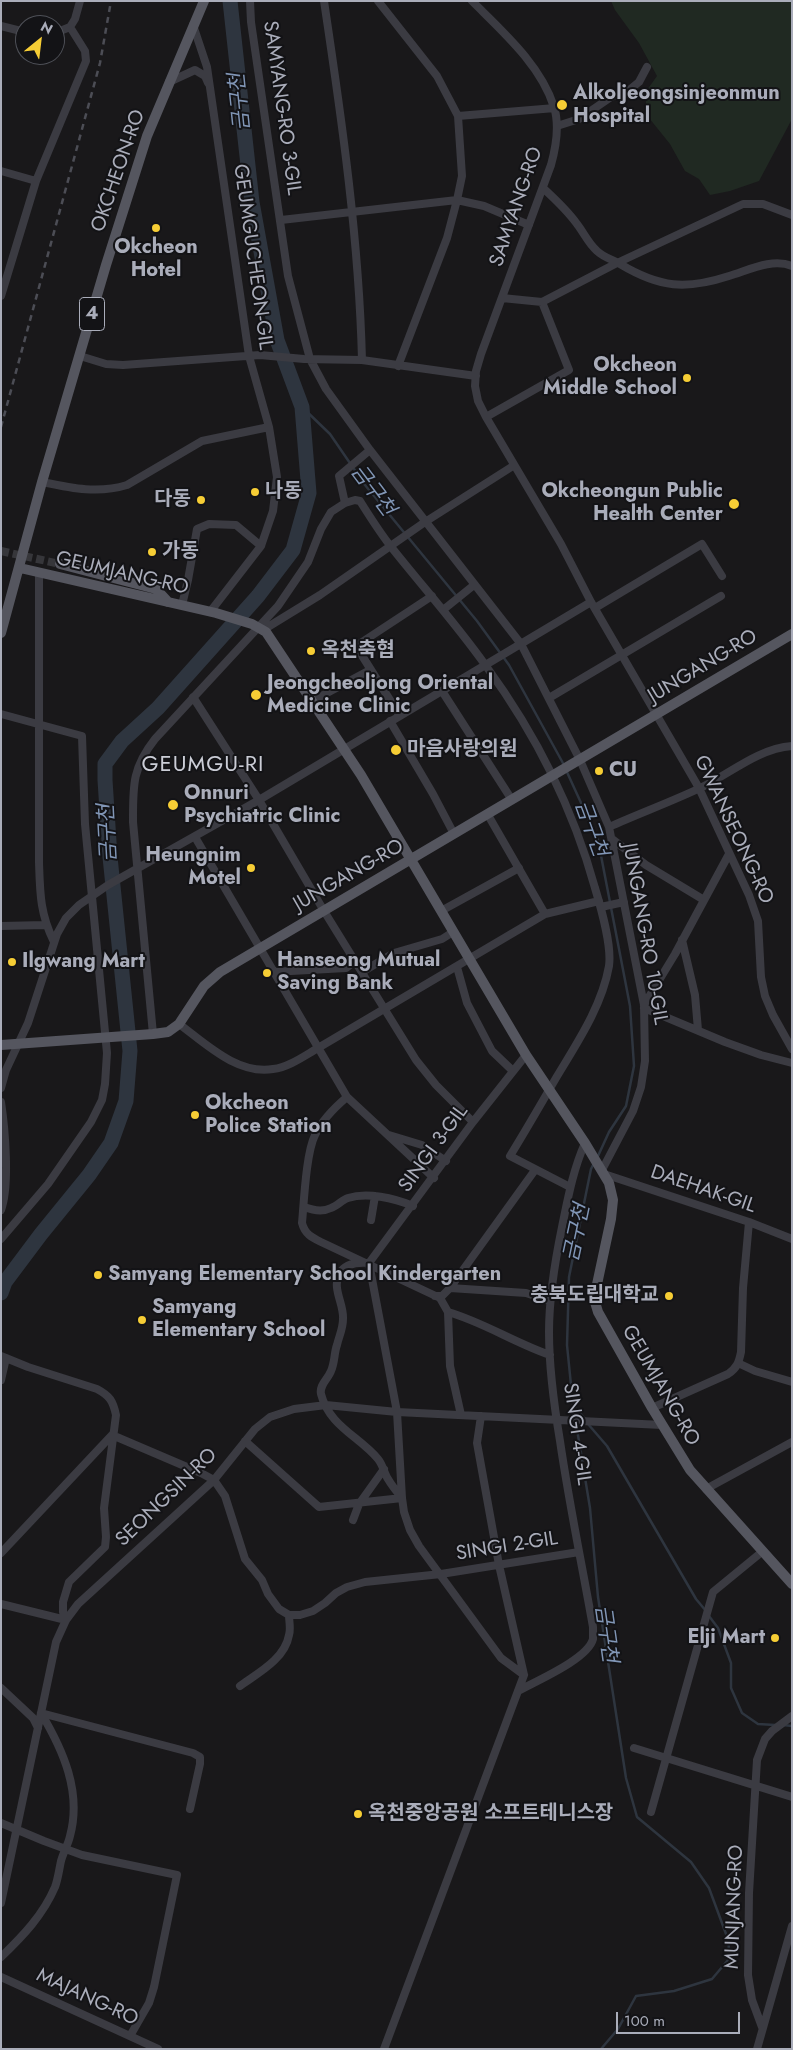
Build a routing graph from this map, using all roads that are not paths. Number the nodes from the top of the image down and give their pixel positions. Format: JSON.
{"nodes":[{"id":1,"x":80,"y":1,"type":"edge"},
{"id":2,"x":250,"y":1,"type":"edge"},
{"id":3,"x":324,"y":1,"type":"edge"},
{"id":4,"x":378,"y":1,"type":"edge"},
{"id":5,"x":472,"y":1,"type":"edge"},
{"id":6,"x":204,"y":2,"type":"edge"},
{"id":7,"x":193,"y":25,"type":"junction"},
{"id":8,"x":1,"y":26,"type":"edge"},
{"id":9,"x":70,"y":27,"type":"junction"},
{"id":10,"x":65,"y":29,"type":"edge"},
{"id":11,"x":15,"y":30,"type":"edge"},
{"id":12,"x":647,"y":67,"type":"dead end"},
{"id":13,"x":168,"y":83,"type":"junction"},
{"id":14,"x":211,"y":89,"type":"junction"},
{"id":15,"x":555,"y":108,"type":"junction"},
{"id":16,"x":458,"y":116,"type":"junction"},
{"id":17,"x":557,"y":126,"type":"junction"},
{"id":18,"x":1,"y":171,"type":"edge"},
{"id":19,"x":36,"y":181,"type":"junction"},
{"id":20,"x":543,"y":188,"type":"junction"},
{"id":21,"x":457,"y":200,"type":"junction"},
{"id":22,"x":353,"y":212,"type":"junction"},
{"id":23,"x":792,"y":215,"type":"edge"},
{"id":24,"x":281,"y":220,"type":"junction"},
{"id":25,"x":529,"y":225,"type":"junction"},
{"id":26,"x":617,"y":263,"type":"junction"},
{"id":27,"x":792,"y":266,"type":"edge"},
{"id":28,"x":1,"y":296,"type":"edge"},
{"id":29,"x":502,"y":298,"type":"junction"},
{"id":30,"x":542,"y":302,"type":"junction"},
{"id":31,"x":80,"y":356,"type":"junction"},
{"id":32,"x":249,"y":356,"type":"junction"},
{"id":33,"x":307,"y":359,"type":"junction"},
{"id":34,"x":362,"y":360,"type":"junction"},
{"id":35,"x":398,"y":366,"type":"junction"},
{"id":36,"x":476,"y":376,"type":"junction"},
{"id":37,"x":486,"y":417,"type":"junction"},
{"id":38,"x":269,"y":427,"type":"junction"},
{"id":39,"x":370,"y":450,"type":"junction"},
{"id":40,"x":514,"y":466,"type":"junction"},
{"id":41,"x":42,"y":482,"type":"junction"},
{"id":42,"x":344,"y":503,"type":"junction"},
{"id":43,"x":423,"y":523,"type":"junction"},
{"id":44,"x":393,"y":544,"type":"junction"},
{"id":45,"x":261,"y":546,"type":"junction"},
{"id":46,"x":60,"y":564,"type":"tunnel mouth"},
{"id":47,"x":20,"y":568,"type":"junction"},
{"id":48,"x":39,"y":572,"type":"junction"},
{"id":49,"x":722,"y":576,"type":"dead end"},
{"id":50,"x":474,"y":585,"type":"junction"},
{"id":51,"x":432,"y":596,"type":"junction"},
{"id":52,"x":721,"y":596,"type":"dead end"},
{"id":53,"x":169,"y":602,"type":"junction"},
{"id":54,"x":182,"y":605,"type":"junction"},
{"id":55,"x":593,"y":605,"type":"junction"},
{"id":56,"x":444,"y":610,"type":"junction"},
{"id":57,"x":213,"y":612,"type":"junction"},
{"id":58,"x":258,"y":627,"type":"junction"},
{"id":59,"x":1,"y":632,"type":"edge"},
{"id":60,"x":790,"y":638,"type":"edge"},
{"id":61,"x":519,"y":645,"type":"junction"},
{"id":62,"x":623,"y":654,"type":"junction"},
{"id":63,"x":489,"y":664,"type":"junction"},
{"id":64,"x":370,"y":670,"type":"junction"},
{"id":65,"x":442,"y":691,"type":"junction"},
{"id":66,"x":193,"y":697,"type":"junction"},
{"id":67,"x":549,"y":698,"type":"junction"},
{"id":68,"x":312,"y":701,"type":"junction"},
{"id":69,"x":1,"y":714,"type":"edge"},
{"id":70,"x":656,"y":715,"type":"junction"},
{"id":71,"x":400,"y":716,"type":"junction"},
{"id":72,"x":390,"y":721,"type":"junction"},
{"id":73,"x":40,"y":725,"type":"junction"},
{"id":74,"x":792,"y":746,"type":"edge"},
{"id":75,"x":344,"y":749,"type":"junction"},
{"id":76,"x":580,"y":760,"type":"junction"},
{"id":77,"x":557,"y":774,"type":"junction"},
{"id":78,"x":699,"y":788,"type":"junction"},
{"id":79,"x":259,"y":800,"type":"junction"},
{"id":80,"x":512,"y":800,"type":"junction"},
{"id":81,"x":488,"y":815,"type":"junction"},
{"id":82,"x":608,"y":827,"type":"junction"},
{"id":83,"x":454,"y":834,"type":"junction"},
{"id":84,"x":195,"y":837,"type":"junction"},
{"id":85,"x":612,"y":839,"type":"junction"},
{"id":86,"x":729,"y":854,"type":"junction"},
{"id":87,"x":411,"y":859,"type":"junction"},
{"id":88,"x":519,"y":868,"type":"junction"},
{"id":89,"x":134,"y":871,"type":"junction"},
{"id":90,"x":92,"y":895,"type":"junction"},
{"id":91,"x":704,"y":900,"type":"junction"},
{"id":92,"x":624,"y":902,"type":"junction"},
{"id":93,"x":600,"y":904,"type":"junction"},
{"id":94,"x":324,"y":911,"type":"junction"},
{"id":95,"x":441,"y":911,"type":"junction"},
{"id":96,"x":545,"y":914,"type":"junction"},
{"id":97,"x":45,"y":925,"type":"junction"},
{"id":98,"x":1,"y":926,"type":"edge"},
{"id":99,"x":453,"y":932,"type":"junction"},
{"id":100,"x":682,"y":940,"type":"junction"},
{"id":101,"x":54,"y":942,"type":"junction"},
{"id":102,"x":260,"y":948,"type":"junction"},
{"id":103,"x":469,"y":960,"type":"junction"},
{"id":104,"x":355,"y":961,"type":"junction"},
{"id":105,"x":457,"y":967,"type":"junction"},
{"id":106,"x":273,"y":972,"type":"junction"},
{"id":107,"x":362,"y":972,"type":"junction"},
{"id":108,"x":644,"y":1007,"type":"junction"},
{"id":109,"x":385,"y":1010,"type":"junction"},
{"id":110,"x":179,"y":1024,"type":"junction"},
{"id":111,"x":698,"y":1030,"type":"junction"},
{"id":112,"x":150,"y":1034,"type":"junction"},
{"id":113,"x":104,"y":1037,"type":"junction"},
{"id":114,"x":18,"y":1044,"type":"junction"},
{"id":115,"x":1,"y":1045,"type":"edge"},
{"id":116,"x":318,"y":1048,"type":"junction"},
{"id":117,"x":792,"y":1049,"type":"edge"},
{"id":118,"x":526,"y":1055,"type":"junction"},
{"id":119,"x":792,"y":1063,"type":"edge"},
{"id":120,"x":514,"y":1071,"type":"junction"},
{"id":121,"x":1,"y":1088,"type":"edge"},
{"id":122,"x":549,"y":1089,"type":"junction"},
{"id":123,"x":346,"y":1097,"type":"junction"},
{"id":124,"x":1,"y":1102,"type":"edge"},
{"id":125,"x":473,"y":1122,"type":"junction"},
{"id":126,"x":387,"y":1134,"type":"junction"},
{"id":127,"x":586,"y":1145,"type":"junction"},
{"id":128,"x":446,"y":1161,"type":"junction"},
{"id":129,"x":535,"y":1170,"type":"junction"},
{"id":130,"x":603,"y":1172,"type":"junction"},
{"id":131,"x":434,"y":1178,"type":"junction"},
{"id":132,"x":570,"y":1187,"type":"junction"},
{"id":133,"x":376,"y":1196,"type":"junction"},
{"id":134,"x":413,"y":1206,"type":"junction"},
{"id":135,"x":304,"y":1207,"type":"junction"},
{"id":136,"x":1,"y":1210,"type":"edge"},
{"id":137,"x":372,"y":1220,"type":"dead end"},
{"id":138,"x":748,"y":1222,"type":"junction"},
{"id":139,"x":1,"y":1239,"type":"edge"},
{"id":140,"x":792,"y":1239,"type":"edge"},
{"id":141,"x":369,"y":1263,"type":"junction"},
{"id":142,"x":450,"y":1288,"type":"junction"},
{"id":143,"x":433,"y":1296,"type":"junction"},
{"id":144,"x":550,"y":1301,"type":"junction"},
{"id":145,"x":448,"y":1312,"type":"junction"},
{"id":146,"x":550,"y":1355,"type":"junction"},
{"id":147,"x":4,"y":1357,"type":"edge"},
{"id":148,"x":738,"y":1363,"type":"junction"},
{"id":149,"x":1,"y":1380,"type":"edge"},
{"id":150,"x":792,"y":1382,"type":"edge"},
{"id":151,"x":326,"y":1405,"type":"junction"},
{"id":152,"x":652,"y":1408,"type":"junction"},
{"id":153,"x":397,"y":1412,"type":"junction"},
{"id":154,"x":461,"y":1415,"type":"junction"},
{"id":155,"x":482,"y":1416,"type":"junction"},
{"id":156,"x":556,"y":1419,"type":"junction"},
{"id":157,"x":662,"y":1425,"type":"junction"},
{"id":158,"x":112,"y":1435,"type":"junction"},
{"id":159,"x":245,"y":1441,"type":"junction"},
{"id":160,"x":792,"y":1442,"type":"edge"},
{"id":161,"x":384,"y":1469,"type":"junction"},
{"id":162,"x":214,"y":1480,"type":"junction"},
{"id":163,"x":706,"y":1489,"type":"junction"},
{"id":164,"x":402,"y":1498,"type":"junction"},
{"id":165,"x":359,"y":1504,"type":"junction"},
{"id":166,"x":353,"y":1520,"type":"dead end"},
{"id":167,"x":763,"y":1551,"type":"junction"},
{"id":168,"x":579,"y":1552,"type":"junction"},
{"id":169,"x":1,"y":1553,"type":"edge"},
{"id":170,"x":499,"y":1565,"type":"junction"},
{"id":171,"x":440,"y":1574,"type":"junction"},
{"id":172,"x":792,"y":1584,"type":"edge"},
{"id":173,"x":1,"y":1604,"type":"edge"},
{"id":174,"x":289,"y":1615,"type":"junction"},
{"id":175,"x":66,"y":1620,"type":"junction"},
{"id":176,"x":524,"y":1676,"type":"junction"},
{"id":177,"x":240,"y":1686,"type":"dead end"},
{"id":178,"x":1,"y":1688,"type":"edge"},
{"id":179,"x":518,"y":1691,"type":"junction"},
{"id":180,"x":41,"y":1713,"type":"junction"},
{"id":181,"x":792,"y":1716,"type":"edge"},
{"id":182,"x":38,"y":1728,"type":"junction"},
{"id":183,"x":634,"y":1748,"type":"dead end"},
{"id":184,"x":667,"y":1758,"type":"junction"},
{"id":185,"x":756,"y":1785,"type":"junction"},
{"id":186,"x":792,"y":1797,"type":"edge"},
{"id":187,"x":190,"y":1809,"type":"dead end"},
{"id":188,"x":652,"y":1812,"type":"dead end"},
{"id":189,"x":1,"y":1823,"type":"edge"},
{"id":190,"x":17,"y":1829,"type":"junction"},
{"id":191,"x":65,"y":1849,"type":"junction"},
{"id":192,"x":1,"y":1903,"type":"edge"},
{"id":193,"x":792,"y":1926,"type":"edge"},
{"id":194,"x":789,"y":1951,"type":"edge"},
{"id":195,"x":1,"y":1956,"type":"edge"},
{"id":196,"x":1,"y":1977,"type":"edge"},
{"id":197,"x":762,"y":2027,"type":"junction"},
{"id":198,"x":130,"y":2036,"type":"junction"},
{"id":199,"x":158,"y":2049,"type":"edge"},
{"id":200,"x":384,"y":2049,"type":"edge"},
{"id":201,"x":757,"y":2049,"type":"edge"}],
"edges":[{"from":1,"to":9,"type":"street"},
{"from":2,"to":24,"type":"street","name":"SAMYANG-RO 3-GIL"},
{"from":3,"to":22,"type":"street"},
{"from":4,"to":16,"type":"street"},
{"from":5,"to":15,"type":"street","name":"SAMYANG-RO"},
{"from":6,"to":7,"type":"main road","name":"OKCHEON-RO","number":"4"},
{"from":7,"to":13,"type":"main road","name":"OKCHEON-RO","number":"4"},
{"from":7,"to":14,"type":"street","name":"GEUMGUCHEON-GIL"},
{"from":8,"to":11,"type":"street"},
{"from":9,"to":10,"type":"street"},
{"from":9,"to":19,"type":"street"},
{"from":12,"to":17,"type":"street","name":"SAMYANG-RO"},
{"from":13,"to":14,"type":"street"},
{"from":13,"to":31,"type":"main road","name":"OKCHEON-RO","number":"4"},
{"from":14,"to":32,"type":"street","name":"GEUMGUCHEON-GIL"},
{"from":15,"to":16,"type":"street"},
{"from":15,"to":17,"type":"street","name":"SAMYANG-RO"},
{"from":16,"to":21,"type":"street"},
{"from":17,"to":20,"type":"street","name":"SAMYANG-RO"},
{"from":18,"to":19,"type":"street"},
{"from":19,"to":28,"type":"street"},
{"from":20,"to":25,"type":"street","name":"SAMYANG-RO"},
{"from":20,"to":26,"type":"street"},
{"from":21,"to":22,"type":"street"},
{"from":21,"to":25,"type":"street"},
{"from":21,"to":35,"type":"street"},
{"from":22,"to":24,"type":"street"},
{"from":22,"to":34,"type":"street"},
{"from":23,"to":26,"type":"street"},
{"from":24,"to":33,"type":"street","name":"SAMYANG-RO 3-GIL"},
{"from":25,"to":29,"type":"street","name":"SAMYANG-RO"},
{"from":26,"to":27,"type":"street"},
{"from":26,"to":30,"type":"street"},
{"from":29,"to":30,"type":"street","name":"SAMYANG-RO"},
{"from":29,"to":36,"type":"street","name":"SAMYANG-RO"},
{"from":30,"to":37,"type":"street"},
{"from":31,"to":32,"type":"street"},
{"from":31,"to":41,"type":"main road","name":"OKCHEON-RO","number":"4"},
{"from":32,"to":33,"type":"street"},
{"from":32,"to":38,"type":"street","name":"GEUMGUCHEON-GIL"},
{"from":33,"to":34,"type":"street"},
{"from":33,"to":39,"type":"street","name":"SAMYANG-RO 3-GIL"},
{"from":34,"to":35,"type":"street"},
{"from":35,"to":36,"type":"street"},
{"from":36,"to":37,"type":"street","name":"SAMYANG-RO"},
{"from":37,"to":40,"type":"street","name":"SAMYANG-RO"},
{"from":38,"to":41,"type":"street"},
{"from":38,"to":45,"type":"street","name":"GEUMGUCHEON-GIL"},
{"from":39,"to":42,"type":"street"},
{"from":39,"to":43,"type":"street","name":"SAMYANG-RO 3-GIL"},
{"from":40,"to":43,"type":"street"},
{"from":40,"to":55,"type":"street","name":"SAMYANG-RO"},
{"from":41,"to":47,"type":"main road","name":"OKCHEON-RO","number":"4"},
{"from":42,"to":44,"type":"street"},
{"from":42,"to":58,"type":"street"},
{"from":43,"to":44,"type":"street"},
{"from":43,"to":50,"type":"street","name":"JUNGANG-RO 10-GIL"},
{"from":44,"to":51,"type":"street"},
{"from":44,"to":58,"type":"street"},
{"from":45,"to":54,"type":"street"},
{"from":45,"to":57,"type":"street","name":"GEUMGUCHEON-GIL"},
{"from":46,"to":53,"type":"main road"},
{"from":47,"to":48,"type":"main road","name":"GEUMJANG-RO"},
{"from":47,"to":59,"type":"main road","name":"OKCHEON-RO","number":"4"},
{"from":48,"to":53,"type":"main road","name":"GEUMJANG-RO"},
{"from":48,"to":73,"type":"street"},
{"from":49,"to":55,"type":"street"},
{"from":50,"to":56,"type":"street"},
{"from":50,"to":61,"type":"street","name":"JUNGANG-RO 10-GIL"},
{"from":51,"to":56,"type":"street"},
{"from":51,"to":64,"type":"street"},
{"from":52,"to":62,"type":"street"},
{"from":53,"to":54,"type":"main road","name":"GEUMJANG-RO"},
{"from":54,"to":57,"type":"main road","name":"GEUMJANG-RO"},
{"from":55,"to":61,"type":"street"},
{"from":55,"to":62,"type":"street","name":"SAMYANG-RO"},
{"from":56,"to":63,"type":"street"},
{"from":57,"to":58,"type":"main road","name":"GEUMJANG-RO"},
{"from":58,"to":66,"type":"street"},
{"from":58,"to":68,"type":"main road"},
{"from":60,"to":70,"type":"main road","name":"JUNGANG-RO"},
{"from":61,"to":63,"type":"street"},
{"from":61,"to":67,"type":"street","name":"JUNGANG-RO 10-GIL"},
{"from":62,"to":67,"type":"street"},
{"from":62,"to":70,"type":"street","name":"SAMYANG-RO"},
{"from":63,"to":65,"type":"street"},
{"from":63,"to":77,"type":"street"},
{"from":64,"to":68,"type":"street"},
{"from":64,"to":71,"type":"street"},
{"from":65,"to":71,"type":"street"},
{"from":65,"to":80,"type":"street"},
{"from":66,"to":79,"type":"street"},
{"from":66,"to":89,"type":"street"},
{"from":67,"to":76,"type":"street","name":"JUNGANG-RO 10-GIL"},
{"from":68,"to":75,"type":"main road"},
{"from":69,"to":73,"type":"street"},
{"from":70,"to":76,"type":"main road","name":"JUNGANG-RO"},
{"from":70,"to":78,"type":"street","name":"GWANSEONG-RO"},
{"from":71,"to":72,"type":"street"},
{"from":72,"to":75,"type":"street"},
{"from":72,"to":83,"type":"street"},
{"from":73,"to":90,"type":"street"},
{"from":73,"to":97,"type":"street"},
{"from":74,"to":78,"type":"street"},
{"from":75,"to":79,"type":"street"},
{"from":75,"to":87,"type":"main road"},
{"from":76,"to":77,"type":"main road","name":"JUNGANG-RO"},
{"from":76,"to":82,"type":"street","name":"JUNGANG-RO 10-GIL"},
{"from":77,"to":80,"type":"main road","name":"JUNGANG-RO"},
{"from":77,"to":93,"type":"street"},
{"from":78,"to":82,"type":"street"},
{"from":78,"to":86,"type":"street","name":"GWANSEONG-RO"},
{"from":79,"to":84,"type":"street"},
{"from":79,"to":94,"type":"street"},
{"from":80,"to":81,"type":"main road","name":"JUNGANG-RO"},
{"from":81,"to":83,"type":"main road","name":"JUNGANG-RO"},
{"from":81,"to":88,"type":"street"},
{"from":82,"to":85,"type":"street","name":"JUNGANG-RO 10-GIL"},
{"from":83,"to":87,"type":"main road","name":"JUNGANG-RO"},
{"from":84,"to":89,"type":"street"},
{"from":84,"to":102,"type":"street"},
{"from":85,"to":91,"type":"street"},
{"from":85,"to":92,"type":"street","name":"JUNGANG-RO 10-GIL"},
{"from":86,"to":91,"type":"street"},
{"from":86,"to":117,"type":"street","name":"GWANSEONG-RO"},
{"from":87,"to":94,"type":"main road","name":"JUNGANG-RO"},
{"from":87,"to":95,"type":"main road"},
{"from":88,"to":95,"type":"street"},
{"from":88,"to":96,"type":"street"},
{"from":89,"to":90,"type":"street"},
{"from":89,"to":112,"type":"street"},
{"from":90,"to":101,"type":"street"},
{"from":90,"to":113,"type":"street"},
{"from":91,"to":100,"type":"street"},
{"from":92,"to":93,"type":"street"},
{"from":92,"to":108,"type":"street","name":"JUNGANG-RO 10-GIL"},
{"from":93,"to":96,"type":"street"},
{"from":93,"to":122,"type":"street"},
{"from":94,"to":102,"type":"main road","name":"JUNGANG-RO"},
{"from":94,"to":104,"type":"street"},
{"from":95,"to":99,"type":"main road"},
{"from":96,"to":103,"type":"street"},
{"from":97,"to":98,"type":"street"},
{"from":97,"to":101,"type":"street"},
{"from":99,"to":103,"type":"main road"},
{"from":99,"to":107,"type":"street"},
{"from":100,"to":108,"type":"street"},
{"from":100,"to":111,"type":"street"},
{"from":101,"to":114,"type":"street"},
{"from":102,"to":106,"type":"street"},
{"from":102,"to":110,"type":"main road","name":"JUNGANG-RO"},
{"from":103,"to":105,"type":"street"},
{"from":103,"to":118,"type":"main road"},
{"from":104,"to":106,"type":"street"},
{"from":104,"to":107,"type":"street"},
{"from":105,"to":109,"type":"street"},
{"from":105,"to":120,"type":"street"},
{"from":106,"to":116,"type":"street"},
{"from":107,"to":109,"type":"street"},
{"from":108,"to":111,"type":"street"},
{"from":108,"to":130,"type":"street","name":"JUNGANG-RO 10-GIL"},
{"from":109,"to":116,"type":"street"},
{"from":109,"to":125,"type":"street"},
{"from":110,"to":112,"type":"main road"},
{"from":110,"to":116,"type":"street"},
{"from":111,"to":119,"type":"street"},
{"from":112,"to":113,"type":"main road"},
{"from":113,"to":114,"type":"main road"},
{"from":113,"to":139,"type":"street"},
{"from":114,"to":115,"type":"main road"},
{"from":114,"to":121,"type":"street"},
{"from":116,"to":123,"type":"street"},
{"from":118,"to":120,"type":"street","name":"SINGI 3-GIL"},
{"from":118,"to":122,"type":"main road"},
{"from":120,"to":125,"type":"street","name":"SINGI 3-GIL"},
{"from":122,"to":127,"type":"main road"},
{"from":122,"to":129,"type":"street"},
{"from":123,"to":126,"type":"street"},
{"from":123,"to":135,"type":"street"},
{"from":124,"to":136,"type":"street"},
{"from":125,"to":128,"type":"street","name":"SINGI 3-GIL"},
{"from":126,"to":128,"type":"street"},
{"from":126,"to":131,"type":"street"},
{"from":127,"to":130,"type":"main road","name":"GEUMJANG-RO"},
{"from":127,"to":132,"type":"street","name":"SINGI 4-GIL"},
{"from":128,"to":131,"type":"street","name":"SINGI 3-GIL"},
{"from":129,"to":132,"type":"street"},
{"from":129,"to":142,"type":"street"},
{"from":130,"to":138,"type":"street","name":"DAEHAK-GIL"},
{"from":130,"to":152,"type":"main road","name":"GEUMJANG-RO"},
{"from":131,"to":134,"type":"street","name":"SINGI 3-GIL"},
{"from":132,"to":144,"type":"street","name":"SINGI 4-GIL"},
{"from":133,"to":134,"type":"street"},
{"from":133,"to":135,"type":"street"},
{"from":133,"to":137,"type":"street"},
{"from":134,"to":141,"type":"street","name":"SINGI 3-GIL"},
{"from":135,"to":141,"type":"street"},
{"from":138,"to":140,"type":"street","name":"DAEHAK-GIL"},
{"from":138,"to":148,"type":"street"},
{"from":141,"to":143,"type":"street"},
{"from":141,"to":151,"type":"street"},
{"from":141,"to":153,"type":"street"},
{"from":142,"to":143,"type":"street"},
{"from":142,"to":144,"type":"street"},
{"from":143,"to":145,"type":"street"},
{"from":144,"to":146,"type":"street","name":"SINGI 4-GIL"},
{"from":145,"to":146,"type":"street"},
{"from":145,"to":154,"type":"street"},
{"from":146,"to":156,"type":"street","name":"SINGI 4-GIL"},
{"from":147,"to":149,"type":"street"},
{"from":147,"to":158,"type":"street"},
{"from":148,"to":150,"type":"street"},
{"from":148,"to":152,"type":"street"},
{"from":151,"to":153,"type":"street","name":"SEONGSIN-RO"},
{"from":151,"to":159,"type":"street","name":"SEONGSIN-RO"},
{"from":151,"to":161,"type":"street"},
{"from":152,"to":157,"type":"main road","name":"GEUMJANG-RO"},
{"from":153,"to":154,"type":"street","name":"SEONGSIN-RO"},
{"from":153,"to":164,"type":"street","name":"SINGI 2-GIL"},
{"from":154,"to":155,"type":"street","name":"SEONGSIN-RO"},
{"from":155,"to":156,"type":"street","name":"SEONGSIN-RO"},
{"from":155,"to":170,"type":"street"},
{"from":156,"to":157,"type":"street","name":"SEONGSIN-RO"},
{"from":156,"to":168,"type":"street","name":"SINGI 4-GIL"},
{"from":157,"to":163,"type":"main road","name":"GEUMJANG-RO"},
{"from":158,"to":162,"type":"street"},
{"from":158,"to":169,"type":"street"},
{"from":158,"to":175,"type":"street"},
{"from":159,"to":162,"type":"street","name":"SEONGSIN-RO"},
{"from":159,"to":165,"type":"street"},
{"from":160,"to":163,"type":"street"},
{"from":161,"to":164,"type":"street","name":"SINGI 2-GIL"},
{"from":161,"to":165,"type":"street"},
{"from":162,"to":174,"type":"street"},
{"from":162,"to":175,"type":"street","name":"SEONGSIN-RO"},
{"from":163,"to":167,"type":"main road","name":"GEUMJANG-RO"},
{"from":164,"to":165,"type":"street"},
{"from":164,"to":171,"type":"street","name":"SINGI 2-GIL"},
{"from":165,"to":166,"type":"street"},
{"from":167,"to":172,"type":"main road","name":"GEUMJANG-RO"},
{"from":167,"to":184,"type":"street"},
{"from":168,"to":170,"type":"street","name":"SINGI 2-GIL"},
{"from":168,"to":179,"type":"street","name":"SINGI 4-GIL"},
{"from":170,"to":171,"type":"street","name":"SINGI 2-GIL"},
{"from":170,"to":176,"type":"street"},
{"from":171,"to":174,"type":"street"},
{"from":171,"to":176,"type":"street","name":"SINGI 2-GIL"},
{"from":173,"to":175,"type":"street"},
{"from":174,"to":177,"type":"street"},
{"from":175,"to":180,"type":"street","name":"SEONGSIN-RO"},
{"from":176,"to":179,"type":"street"},
{"from":178,"to":182,"type":"street"},
{"from":179,"to":200,"type":"street"},
{"from":180,"to":182,"type":"street","name":"SEONGSIN-RO"},
{"from":180,"to":187,"type":"street"},
{"from":180,"to":191,"type":"street"},
{"from":181,"to":185,"type":"street","name":"MUNJANG-RO"},
{"from":182,"to":190,"type":"street","name":"SEONGSIN-RO"},
{"from":183,"to":184,"type":"street"},
{"from":184,"to":185,"type":"street"},
{"from":184,"to":188,"type":"street"},
{"from":185,"to":186,"type":"street"},
{"from":185,"to":197,"type":"street","name":"MUNJANG-RO"},
{"from":189,"to":190,"type":"street"},
{"from":190,"to":191,"type":"street"},
{"from":190,"to":192,"type":"street","name":"SEONGSIN-RO"},
{"from":191,"to":195,"type":"street"},
{"from":191,"to":198,"type":"street"},
{"from":193,"to":194,"type":"street"},
{"from":194,"to":197,"type":"street"},
{"from":196,"to":198,"type":"street","name":"MAJANG-RO"},
{"from":197,"to":201,"type":"street"},
{"from":198,"to":199,"type":"street","name":"MAJANG-RO"}]}
